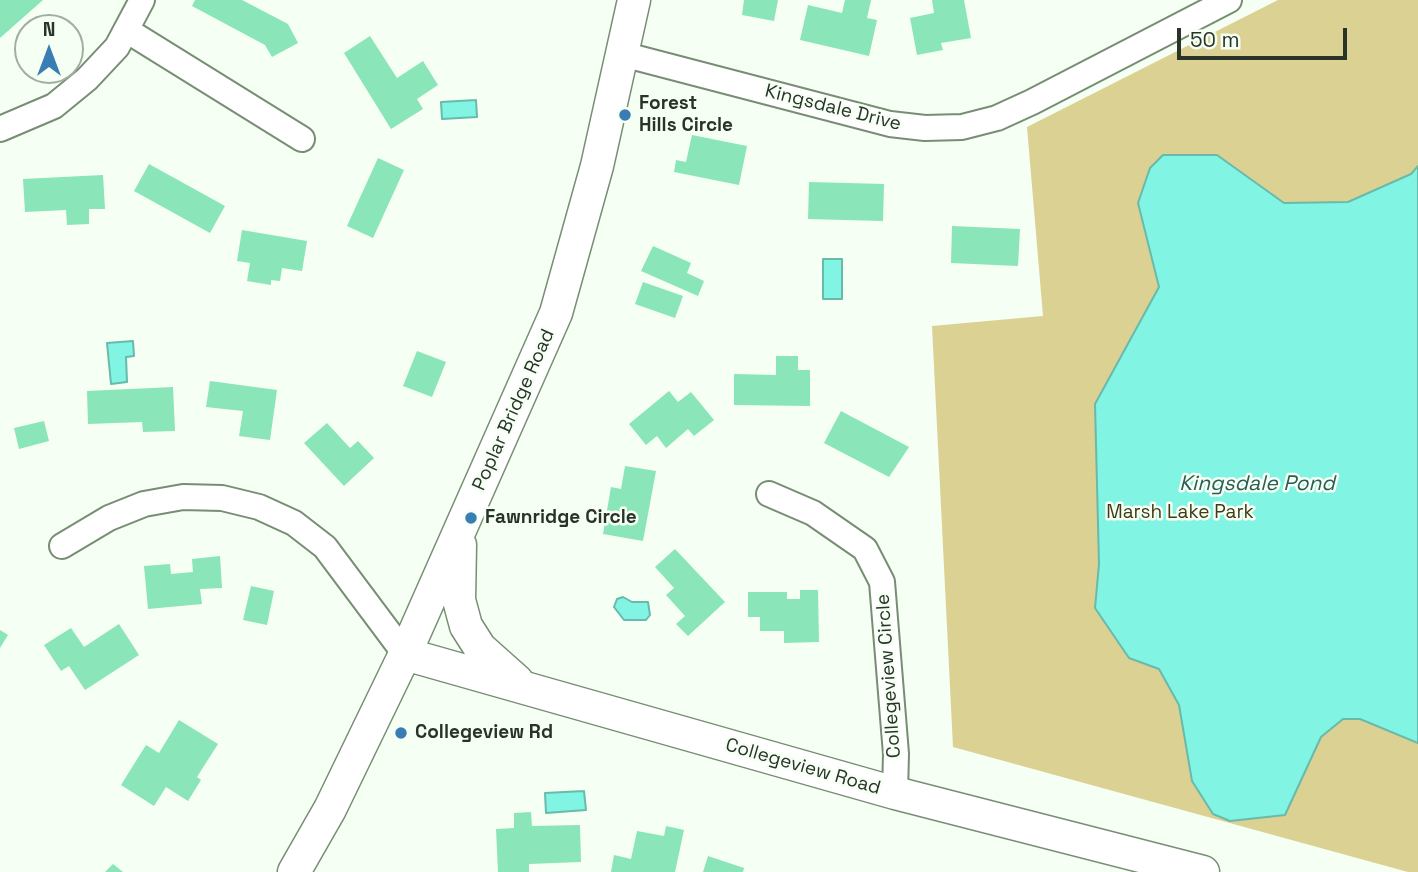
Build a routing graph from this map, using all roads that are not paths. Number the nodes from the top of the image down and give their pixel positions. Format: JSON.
{"nodes":[{"id":1,"x":142,"y":0,"type":"edge"},
{"id":2,"x":634,"y":0,"type":"edge"},
{"id":3,"x":1229,"y":0,"type":"edge"},
{"id":4,"x":128,"y":32,"type":"junction"},
{"id":5,"x":622,"y":54,"type":"junction"},
{"id":6,"x":0,"y":129,"type":"edge"},
{"id":7,"x":302,"y":139,"type":"dead end"},
{"id":8,"x":769,"y":494,"type":"dead end"},
{"id":9,"x":462,"y":528,"type":"junction"},
{"id":10,"x":62,"y":546,"type":"dead end"},
{"id":11,"x":405,"y":654,"type":"junction"},
{"id":12,"x":526,"y":689,"type":"junction"},
{"id":13,"x":895,"y":793,"type":"junction"},
{"id":14,"x":1192,"y":871,"type":"edge"},
{"id":15,"x":294,"y":872,"type":"edge"}],
"edges":[{"from":1,"to":4,"type":"street"},
{"from":2,"to":5,"type":"street","name":"Poplar Bridge Road"},
{"from":3,"to":5,"type":"street","name":"Kingsdale Drive"},
{"from":4,"to":6,"type":"street"},
{"from":4,"to":7,"type":"street"},
{"from":5,"to":9,"type":"street","name":"Poplar Bridge Road"},
{"from":8,"to":13,"type":"street","name":"Collegeview Circle"},
{"from":9,"to":11,"type":"street","name":"Poplar Bridge Road"},
{"from":9,"to":12,"type":"street"},
{"from":10,"to":11,"type":"street"},
{"from":11,"to":12,"type":"street","name":"Collegeview Road"},
{"from":11,"to":15,"type":"street","name":"Poplar Bridge Road"},
{"from":12,"to":13,"type":"street","name":"Collegeview Road"},
{"from":13,"to":14,"type":"street","name":"Collegeview Road"}]}
